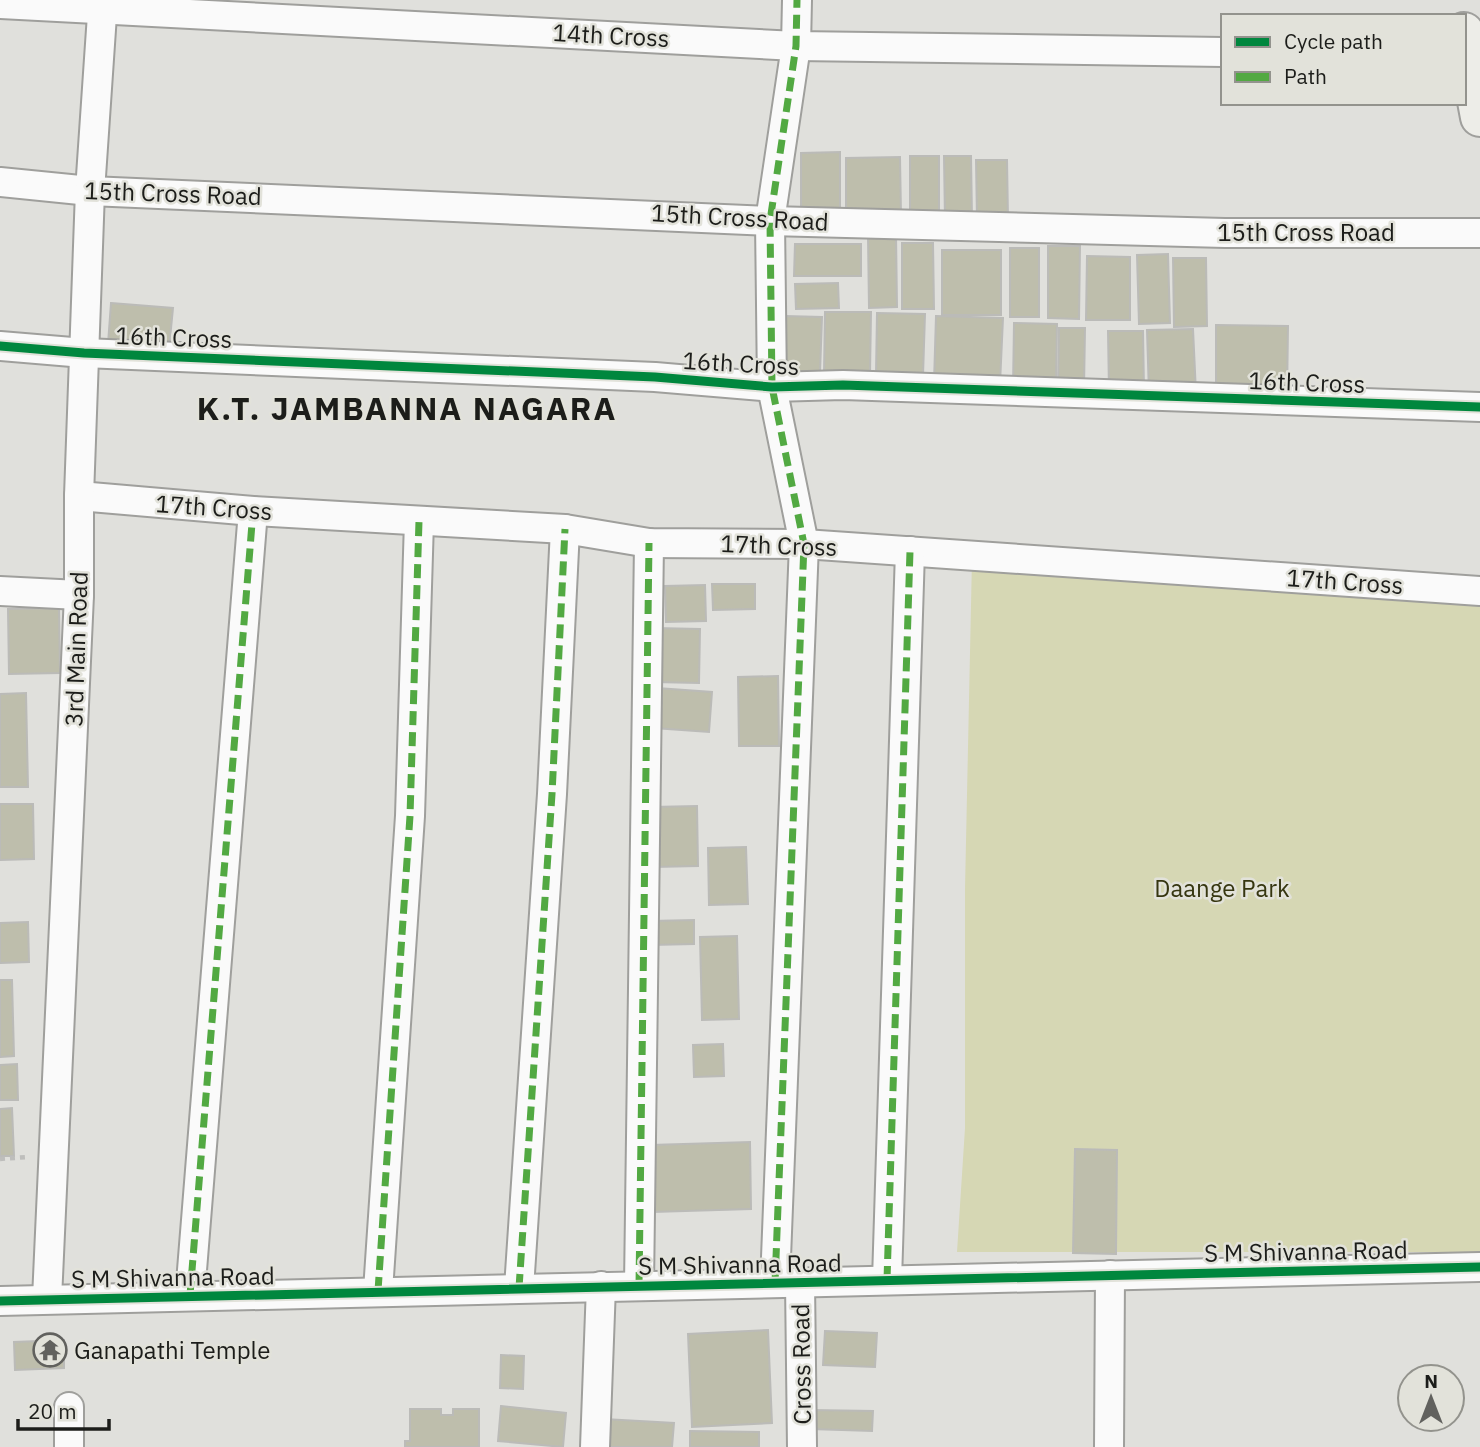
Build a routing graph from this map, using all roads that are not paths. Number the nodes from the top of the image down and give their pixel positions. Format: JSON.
{"nodes":[{"id":1,"x":797,"y":0,"type":"edge"},
{"id":2,"x":0,"y":4,"type":"edge"},
{"id":3,"x":103,"y":5,"type":"edge"},
{"id":4,"x":796,"y":46,"type":"junction"},
{"id":5,"x":1466,"y":46,"type":"edge"},
{"id":6,"x":1221,"y":52,"type":"edge"},
{"id":7,"x":1480,"y":117,"type":"edge"},
{"id":8,"x":0,"y":182,"type":"edge"},
{"id":9,"x":90,"y":191,"type":"junction"},
{"id":10,"x":770,"y":220,"type":"junction"},
{"id":11,"x":1480,"y":233,"type":"edge"},
{"id":12,"x":0,"y":346,"type":"edge"},
{"id":13,"x":84,"y":353,"type":"junction"},
{"id":14,"x":772,"y":387,"type":"junction"},
{"id":15,"x":1480,"y":407,"type":"edge"},
{"id":16,"x":79,"y":496,"type":"junction"},
{"id":17,"x":253,"y":511,"type":"junction"},
{"id":18,"x":419,"y":521,"type":"junction"},
{"id":19,"x":565,"y":529,"type":"junction"},
{"id":20,"x":649,"y":543,"type":"junction"},
{"id":21,"x":804,"y":544,"type":"junction"},
{"id":22,"x":910,"y":551,"type":"junction"},
{"id":23,"x":1480,"y":591,"type":"edge"},
{"id":24,"x":0,"y":592,"type":"edge"},
{"id":25,"x":79,"y":596,"type":"junction"},
{"id":26,"x":1480,"y":1267,"type":"edge"},
{"id":27,"x":1110,"y":1275,"type":"junction"},
{"id":28,"x":887,"y":1280,"type":"junction"},
{"id":29,"x":787,"y":1282,"type":"junction"},
{"id":30,"x":601,"y":1286,"type":"junction"},
{"id":31,"x":639,"y":1286,"type":"junction"},
{"id":32,"x":519,"y":1288,"type":"junction"},
{"id":33,"x":378,"y":1291,"type":"junction"},
{"id":34,"x":190,"y":1295,"type":"junction"},
{"id":35,"x":47,"y":1299,"type":"junction"},
{"id":36,"x":0,"y":1301,"type":"edge"},
{"id":37,"x":69,"y":1407,"type":"dead end"},
{"id":38,"x":69,"y":1447,"type":"edge"},
{"id":39,"x":595,"y":1447,"type":"edge"},
{"id":40,"x":802,"y":1447,"type":"edge"},
{"id":41,"x":1109,"y":1447,"type":"edge"}],
"edges":[{"from":1,"to":4,"type":"street","name":"Cross Road"},
{"from":2,"to":3,"type":"street","name":"14th Cross"},
{"from":3,"to":4,"type":"street","name":"14th Cross"},
{"from":3,"to":9,"type":"street","name":"3rd Main Road"},
{"from":4,"to":6,"type":"street","name":"14th Cross"},
{"from":4,"to":10,"type":"street","name":"Cross Road"},
{"from":5,"to":7,"type":"street"},
{"from":8,"to":9,"type":"street","name":"15th Cross Road"},
{"from":9,"to":10,"type":"street","name":"15th Cross Road"},
{"from":9,"to":13,"type":"street","name":"3rd Main Road"},
{"from":10,"to":11,"type":"street","name":"15th Cross Road"},
{"from":10,"to":14,"type":"street","name":"Cross Road"},
{"from":12,"to":13,"type":"street","name":"16th Cross"},
{"from":13,"to":14,"type":"street","name":"16th Cross"},
{"from":13,"to":16,"type":"street","name":"3rd Main Road"},
{"from":14,"to":15,"type":"street","name":"16th Cross"},
{"from":14,"to":21,"type":"street","name":"Cross Road"},
{"from":16,"to":17,"type":"street","name":"17th Cross"},
{"from":16,"to":25,"type":"street","name":"3rd Main Road"},
{"from":17,"to":18,"type":"street","name":"17th Cross"},
{"from":17,"to":34,"type":"street"},
{"from":18,"to":19,"type":"street","name":"17th Cross"},
{"from":18,"to":33,"type":"street"},
{"from":19,"to":20,"type":"street","name":"17th Cross"},
{"from":19,"to":32,"type":"street"},
{"from":20,"to":21,"type":"street","name":"17th Cross"},
{"from":20,"to":31,"type":"street"},
{"from":21,"to":22,"type":"street","name":"17th Cross"},
{"from":21,"to":29,"type":"street","name":"Cross Road"},
{"from":22,"to":23,"type":"street","name":"17th Cross"},
{"from":22,"to":28,"type":"street"},
{"from":24,"to":25,"type":"street"},
{"from":25,"to":35,"type":"street","name":"3rd Main Road"},
{"from":26,"to":27,"type":"street","name":"S M Shivanna Road"},
{"from":27,"to":28,"type":"street","name":"S M Shivanna Road"},
{"from":27,"to":41,"type":"street"},
{"from":28,"to":29,"type":"street","name":"S M Shivanna Road"},
{"from":29,"to":31,"type":"street","name":"S M Shivanna Road"},
{"from":29,"to":40,"type":"street","name":"Cross Road"},
{"from":30,"to":31,"type":"street","name":"S M Shivanna Road"},
{"from":30,"to":32,"type":"street","name":"S M Shivanna Road"},
{"from":30,"to":39,"type":"street"},
{"from":32,"to":33,"type":"street","name":"S M Shivanna Road"},
{"from":33,"to":34,"type":"street","name":"S M Shivanna Road"},
{"from":34,"to":35,"type":"street","name":"S M Shivanna Road"},
{"from":35,"to":36,"type":"street","name":"S M Shivanna Road"},
{"from":37,"to":38,"type":"street"}]}
